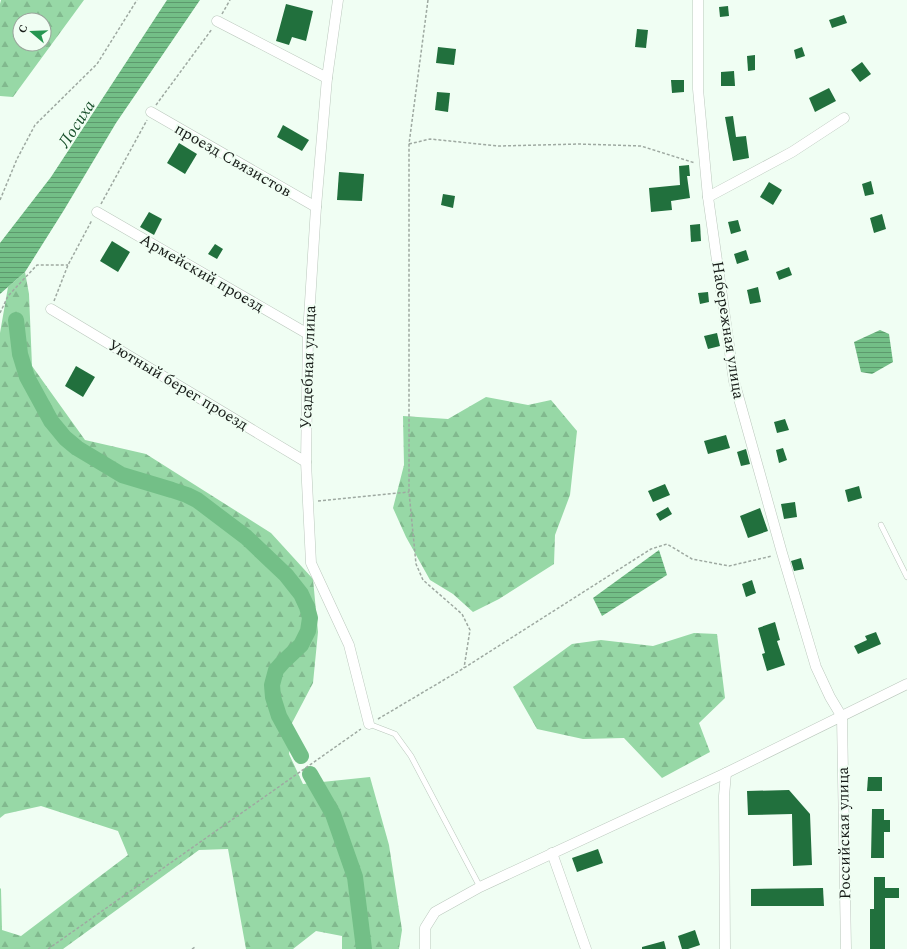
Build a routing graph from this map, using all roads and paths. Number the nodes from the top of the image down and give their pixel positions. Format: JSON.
{"nodes":[{"id":1,"x":138,"y":0,"type":"edge"},
{"id":2,"x":230,"y":0,"type":"edge"},
{"id":3,"x":338,"y":0,"type":"edge"},
{"id":4,"x":428,"y":0,"type":"edge"},
{"id":5,"x":698,"y":0,"type":"edge"},
{"id":6,"x":217,"y":21,"type":"junction"},
{"id":7,"x":326,"y":78,"type":"junction"},
{"id":8,"x":151,"y":112,"type":"junction"},
{"id":9,"x":844,"y":118,"type":"dead end"},
{"id":10,"x":409,"y":144,"type":"junction"},
{"id":11,"x":705,"y":165,"type":"junction"},
{"id":12,"x":708,"y":197,"type":"junction"},
{"id":13,"x":0,"y":200,"type":"edge"},
{"id":14,"x":316,"y":207,"type":"junction"},
{"id":15,"x":97,"y":212,"type":"junction"},
{"id":16,"x":68,"y":265,"type":"junction"},
{"id":17,"x":51,"y":309,"type":"joint"},
{"id":18,"x":0,"y":313,"type":"edge"},
{"id":19,"x":308,"y":334,"type":"junction"},
{"id":20,"x":306,"y":462,"type":"junction"},
{"id":21,"x":409,"y":492,"type":"junction"},
{"id":22,"x":308,"y":502,"type":"junction"},
{"id":23,"x":881,"y":525,"type":"dead end"},
{"id":24,"x":782,"y":553,"type":"junction"},
{"id":25,"x":907,"y":577,"type":"edge"},
{"id":26,"x":464,"y":668,"type":"junction"},
{"id":27,"x":907,"y":684,"type":"edge"},
{"id":28,"x":842,"y":717,"type":"junction"},
{"id":29,"x":369,"y":724,"type":"junction"},
{"id":30,"x":726,"y":773,"type":"junction"},
{"id":31,"x":552,"y":853,"type":"junction"},
{"id":32,"x":480,"y":887,"type":"junction"},
{"id":33,"x":195,"y":947,"type":"dead end"},
{"id":34,"x":48,"y":949,"type":"edge"},
{"id":35,"x":192,"y":949,"type":"edge"},
{"id":36,"x":425,"y":949,"type":"edge"},
{"id":37,"x":586,"y":949,"type":"edge"},
{"id":38,"x":725,"y":949,"type":"edge"},
{"id":39,"x":846,"y":949,"type":"edge"}],
"edges":[{"from":1,"to":13,"type":"path"},
{"from":2,"to":6,"type":"path"},
{"from":3,"to":7,"type":"street","name":"Усадебная улица"},
{"from":4,"to":10,"type":"path"},
{"from":5,"to":11,"type":"street","name":"Набережная улица"},
{"from":6,"to":7,"type":"street"},
{"from":6,"to":8,"type":"path"},
{"from":7,"to":14,"type":"street","name":"Усадебная улица"},
{"from":8,"to":14,"type":"street","name":"проезд Связистов"},
{"from":8,"to":15,"type":"path"},
{"from":9,"to":12,"type":"street"},
{"from":10,"to":11,"type":"path"},
{"from":10,"to":21,"type":"path"},
{"from":11,"to":12,"type":"street","name":"Набережная улица"},
{"from":12,"to":24,"type":"street","name":"Набережная улица"},
{"from":14,"to":19,"type":"street","name":"Усадебная улица"},
{"from":15,"to":16,"type":"path"},
{"from":15,"to":19,"type":"street","name":"Армейский проезд"},
{"from":16,"to":17,"type":"path"},
{"from":16,"to":18,"type":"path"},
{"from":17,"to":20,"type":"street","name":"Уютный берег проезд"},
{"from":19,"to":20,"type":"street","name":"Усадебная улица"},
{"from":20,"to":22,"type":"street","name":"Усадебная улица"},
{"from":21,"to":22,"type":"path"},
{"from":21,"to":26,"type":"path"},
{"from":22,"to":29,"type":"street","name":"Усадебная улица"},
{"from":23,"to":25,"type":"lane"},
{"from":24,"to":26,"type":"path"},
{"from":24,"to":28,"type":"street","name":"Набережная улица"},
{"from":26,"to":29,"type":"path"},
{"from":27,"to":28,"type":"street"},
{"from":28,"to":30,"type":"street"},
{"from":28,"to":39,"type":"street","name":"Российская улица"},
{"from":29,"to":32,"type":"lane"},
{"from":29,"to":34,"type":"path"},
{"from":30,"to":31,"type":"street"},
{"from":30,"to":38,"type":"street"},
{"from":31,"to":32,"type":"street"},
{"from":31,"to":37,"type":"street"},
{"from":32,"to":36,"type":"street"},
{"from":33,"to":35,"type":"path"}]}
